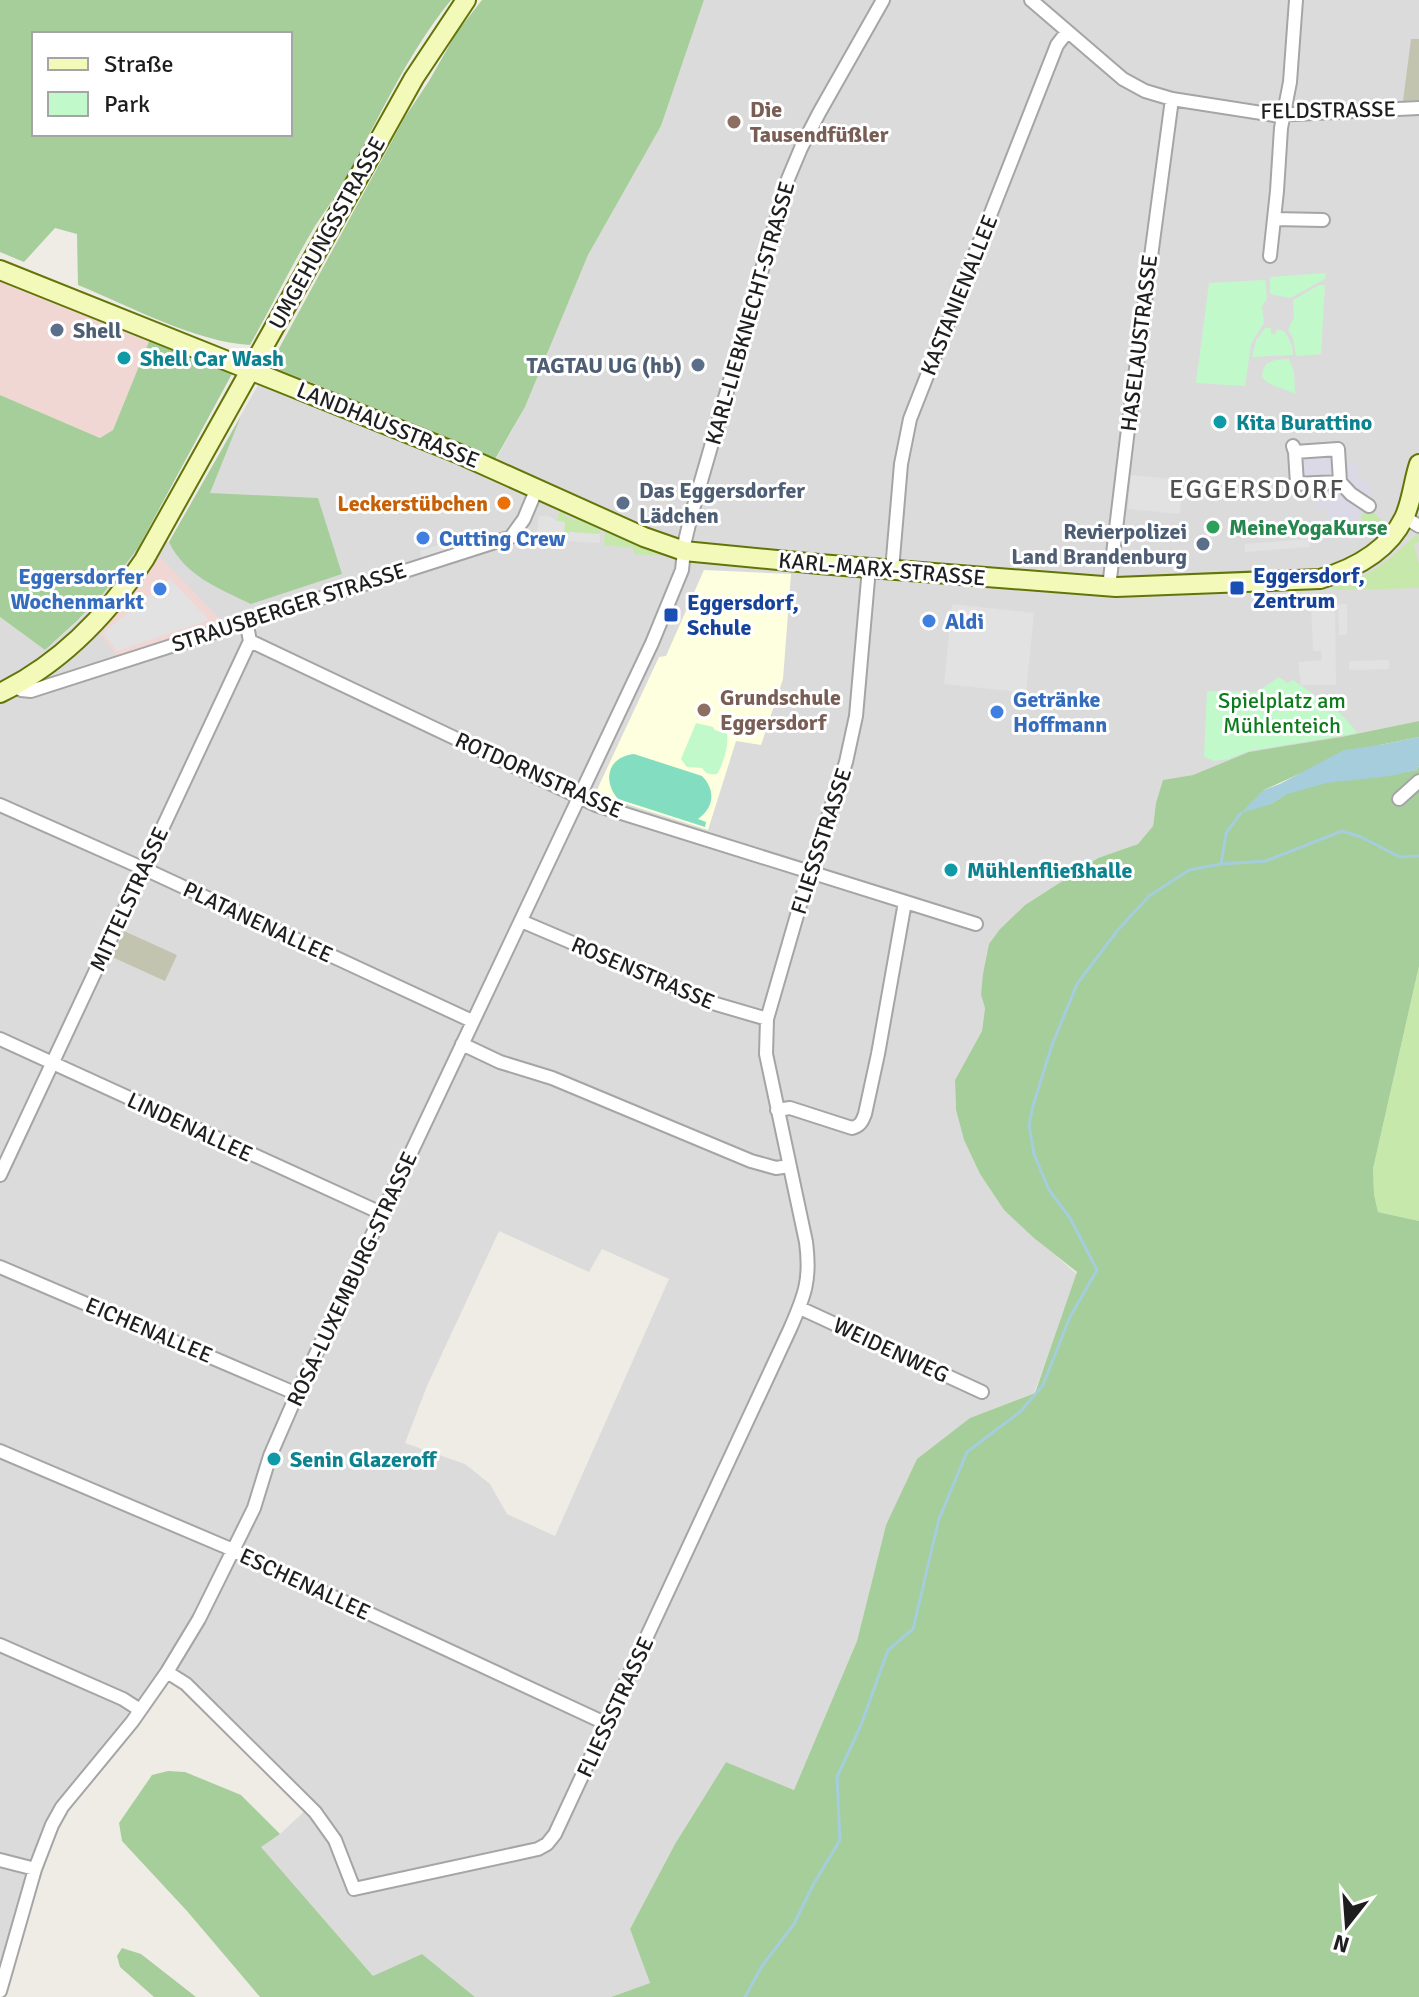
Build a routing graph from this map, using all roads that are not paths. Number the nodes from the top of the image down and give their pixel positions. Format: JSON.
{"nodes":[{"id":1,"x":466,"y":0,"type":"edge"},
{"id":2,"x":883,"y":0,"type":"edge"},
{"id":3,"x":1031,"y":0,"type":"edge"},
{"id":4,"x":1296,"y":0,"type":"edge"},
{"id":5,"x":1067,"y":32,"type":"junction"},
{"id":6,"x":1172,"y":99,"type":"junction"},
{"id":7,"x":1419,"y":108,"type":"edge"},
{"id":8,"x":1284,"y":115,"type":"junction"},
{"id":9,"x":1274,"y":219,"type":"junction"},
{"id":10,"x":1323,"y":220,"type":"dead end"},
{"id":11,"x":1270,"y":256,"type":"dead end"},
{"id":12,"x":0,"y":270,"type":"edge"},
{"id":13,"x":251,"y":369,"type":"junction"},
{"id":14,"x":1419,"y":464,"type":"edge"},
{"id":15,"x":1340,"y":482,"type":"junction"},
{"id":16,"x":537,"y":488,"type":"junction"},
{"id":17,"x":1369,"y":506,"type":"dead end"},
{"id":18,"x":1412,"y":522,"type":"edge"},
{"id":19,"x":684,"y":551,"type":"junction"},
{"id":20,"x":869,"y":568,"type":"junction"},
{"id":21,"x":892,"y":570,"type":"junction"},
{"id":22,"x":1109,"y":587,"type":"junction"},
{"id":23,"x":246,"y":621,"type":"junction"},
{"id":24,"x":250,"y":641,"type":"junction"},
{"id":25,"x":52,"y":660,"type":"joint"},
{"id":26,"x":12,"y":689,"type":"edge"},
{"id":27,"x":1419,"y":781,"type":"edge"},
{"id":28,"x":581,"y":797,"type":"junction"},
{"id":29,"x":1399,"y":799,"type":"dead end"},
{"id":30,"x":0,"y":805,"type":"edge"},
{"id":31,"x":143,"y":868,"type":"junction"},
{"id":32,"x":810,"y":871,"type":"junction"},
{"id":33,"x":905,"y":902,"type":"junction"},
{"id":34,"x":521,"y":921,"type":"junction"},
{"id":35,"x":976,"y":924,"type":"dead end"},
{"id":36,"x":767,"y":1019,"type":"junction"},
{"id":37,"x":472,"y":1021,"type":"junction"},
{"id":38,"x":0,"y":1039,"type":"edge"},
{"id":39,"x":462,"y":1044,"type":"junction"},
{"id":40,"x":52,"y":1063,"type":"junction"},
{"id":41,"x":777,"y":1110,"type":"junction"},
{"id":42,"x":789,"y":1166,"type":"junction"},
{"id":43,"x":0,"y":1175,"type":"edge"},
{"id":44,"x":381,"y":1213,"type":"junction"},
{"id":45,"x":0,"y":1267,"type":"edge"},
{"id":46,"x":800,"y":1308,"type":"junction"},
{"id":47,"x":982,"y":1392,"type":"dead end"},
{"id":48,"x":297,"y":1394,"type":"junction"},
{"id":49,"x":0,"y":1451,"type":"edge"},
{"id":50,"x":232,"y":1550,"type":"junction"},
{"id":51,"x":0,"y":1645,"type":"edge"},
{"id":52,"x":167,"y":1672,"type":"junction"},
{"id":53,"x":140,"y":1710,"type":"junction"},
{"id":54,"x":607,"y":1724,"type":"junction"},
{"id":55,"x":0,"y":1860,"type":"edge"},
{"id":56,"x":35,"y":1869,"type":"junction"},
{"id":57,"x":0,"y":1991,"type":"edge"}],
"edges":[{"from":1,"to":13,"type":"street","name":"UMGEHUNGSSTRASSE"},
{"from":2,"to":19,"type":"street","name":"KARL-LIEBKNECHT-STRASSE"},
{"from":3,"to":5,"type":"street","name":"FELDSTRASSE"},
{"from":4,"to":8,"type":"street"},
{"from":5,"to":6,"type":"street","name":"FELDSTRASSE"},
{"from":5,"to":21,"type":"street","name":"KASTANIENALLEE"},
{"from":6,"to":8,"type":"street","name":"FELDSTRASSE"},
{"from":6,"to":22,"type":"street","name":"HASELAUSTRASSE"},
{"from":7,"to":8,"type":"street","name":"FELDSTRASSE"},
{"from":8,"to":9,"type":"street"},
{"from":9,"to":10,"type":"street"},
{"from":9,"to":11,"type":"street"},
{"from":12,"to":13,"type":"street","name":"LANDHAUSSTRASSE"},
{"from":13,"to":16,"type":"street","name":"LANDHAUSSTRASSE"},
{"from":13,"to":25,"type":"street","name":"UMGEHUNGSSTRASSE"},
{"from":14,"to":18,"type":"street"},
{"from":15,"to":15,"type":"street"},
{"from":15,"to":17,"type":"street"},
{"from":16,"to":19,"type":"street","name":"LANDHAUSSTRASSE"},
{"from":16,"to":23,"type":"street","name":"STRAUSBERGER STRASSE"},
{"from":18,"to":22,"type":"street","name":"KARL-MARX-STRASSE"},
{"from":19,"to":20,"type":"street","name":"KARL-MARX-STRASSE"},
{"from":19,"to":28,"type":"street","name":"ROSA-LUXEMBURG-STRASSE"},
{"from":20,"to":21,"type":"street","name":"KARL-MARX-STRASSE"},
{"from":20,"to":32,"type":"street","name":"FLIESSSTRASSE"},
{"from":21,"to":22,"type":"street","name":"KARL-MARX-STRASSE"},
{"from":23,"to":24,"type":"street"},
{"from":23,"to":26,"type":"street","name":"STRAUSBERGER STRASSE"},
{"from":24,"to":28,"type":"street","name":"ROTDORNSTRASSE"},
{"from":24,"to":31,"type":"street","name":"MITTELSTRASSE"},
{"from":25,"to":26,"type":"street","name":"STRAUSBERGER STRASSE"},
{"from":27,"to":29,"type":"street"},
{"from":28,"to":32,"type":"street","name":"ROTDORNSTRASSE"},
{"from":28,"to":34,"type":"street","name":"ROSA-LUXEMBURG-STRASSE"},
{"from":30,"to":31,"type":"street","name":"PLATANENALLEE"},
{"from":31,"to":37,"type":"street","name":"PLATANENALLEE"},
{"from":31,"to":40,"type":"street","name":"MITTELSTRASSE"},
{"from":32,"to":33,"type":"street","name":"ROTDORNSTRASSE"},
{"from":32,"to":36,"type":"street","name":"FLIESSSTRASSE"},
{"from":33,"to":35,"type":"street","name":"ROTDORNSTRASSE"},
{"from":33,"to":41,"type":"street"},
{"from":34,"to":36,"type":"street","name":"ROSENSTRASSE"},
{"from":34,"to":37,"type":"street","name":"ROSA-LUXEMBURG-STRASSE"},
{"from":36,"to":41,"type":"street","name":"FLIESSSTRASSE"},
{"from":37,"to":39,"type":"street","name":"ROSA-LUXEMBURG-STRASSE"},
{"from":38,"to":40,"type":"street","name":"LINDENALLEE"},
{"from":39,"to":42,"type":"street"},
{"from":39,"to":44,"type":"street","name":"ROSA-LUXEMBURG-STRASSE"},
{"from":40,"to":43,"type":"street","name":"MITTELSTRASSE"},
{"from":40,"to":44,"type":"street","name":"LINDENALLEE"},
{"from":41,"to":42,"type":"street","name":"FLIESSSTRASSE"},
{"from":42,"to":46,"type":"street","name":"FLIESSSTRASSE"},
{"from":44,"to":48,"type":"street","name":"ROSA-LUXEMBURG-STRASSE"},
{"from":45,"to":48,"type":"street","name":"EICHENALLEE"},
{"from":46,"to":47,"type":"street","name":"WEIDENWEG"},
{"from":46,"to":54,"type":"street","name":"FLIESSSTRASSE"},
{"from":48,"to":50,"type":"street","name":"ROSA-LUXEMBURG-STRASSE"},
{"from":49,"to":50,"type":"street","name":"ESCHENALLEE"},
{"from":50,"to":52,"type":"street","name":"ROSA-LUXEMBURG-STRASSE"},
{"from":50,"to":54,"type":"street","name":"ESCHENALLEE"},
{"from":51,"to":53,"type":"street"},
{"from":52,"to":53,"type":"street","name":"ROSA-LUXEMBURG-STRASSE"},
{"from":52,"to":54,"type":"street","name":"FLIESSSTRASSE"},
{"from":53,"to":56,"type":"street","name":"ROSA-LUXEMBURG-STRASSE"},
{"from":55,"to":56,"type":"street"},
{"from":56,"to":57,"type":"street","name":"ROSA-LUXEMBURG-STRASSE"}]}
